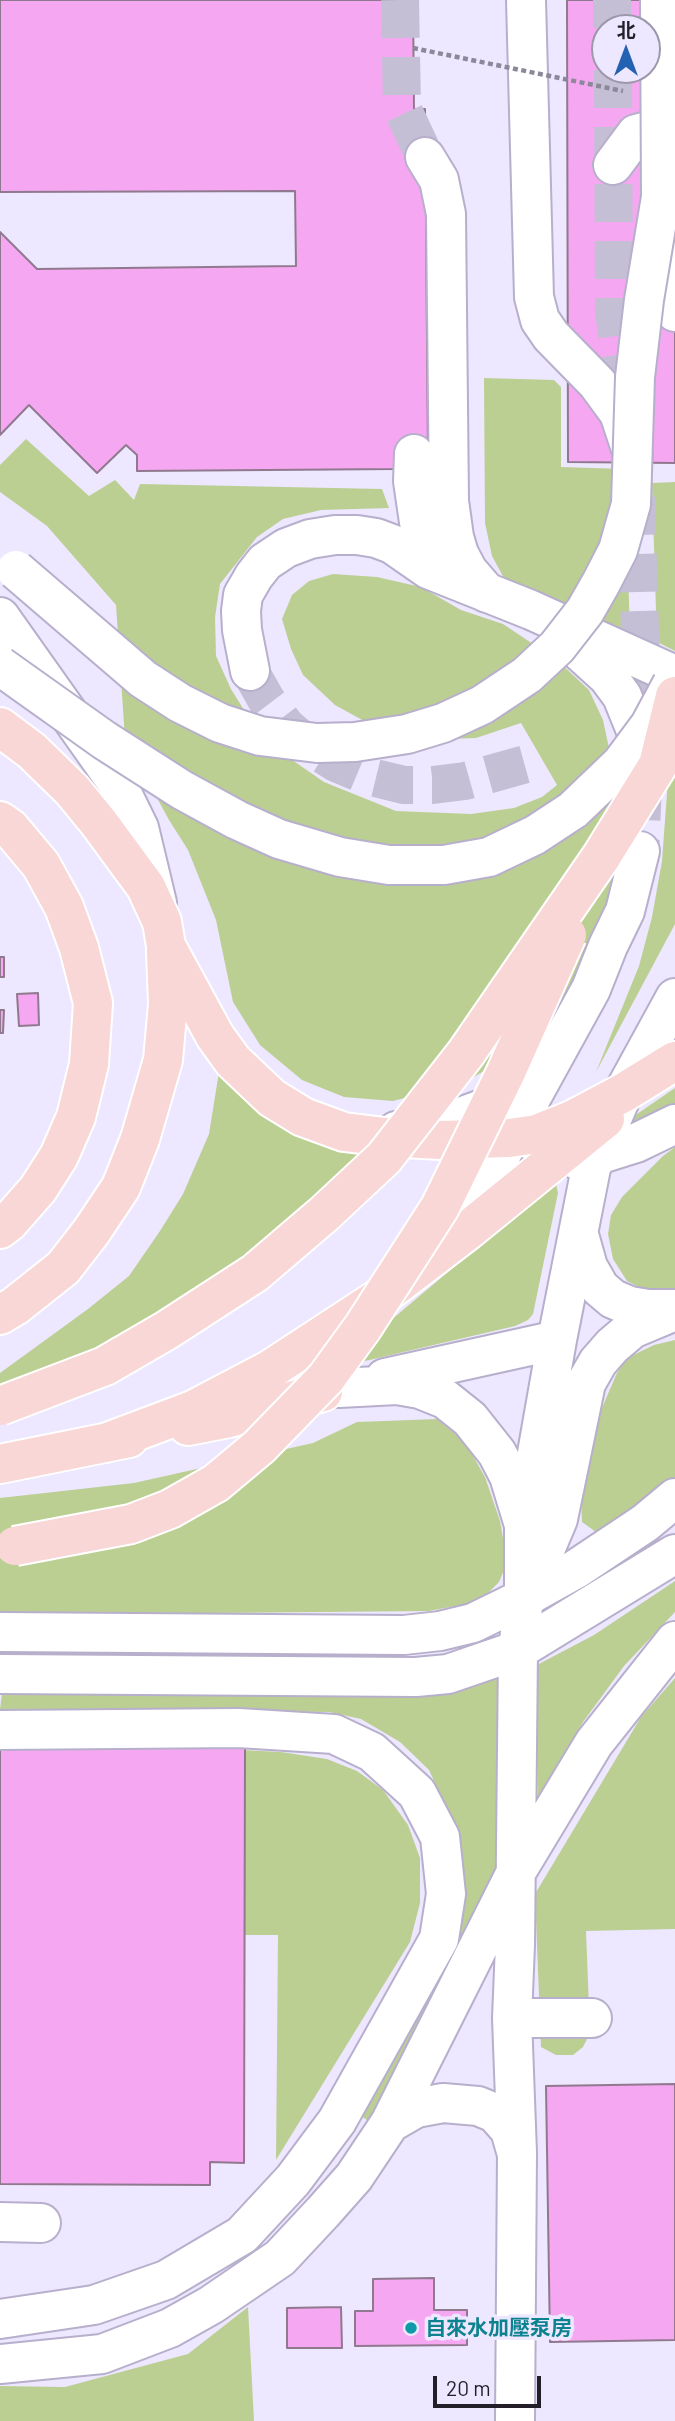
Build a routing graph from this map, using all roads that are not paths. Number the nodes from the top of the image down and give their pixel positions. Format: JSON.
{"nodes":[{"id":1,"x":526,"y":0,"type":"edge"},
{"id":2,"x":660,"y":0,"type":"edge"},
{"id":3,"x":657,"y":87,"type":"edge"},
{"id":4,"x":668,"y":138,"type":"edge"},
{"id":5,"x":425,"y":157,"type":"tunnel mouth"},
{"id":6,"x":613,"y":165,"type":"dead end"},
{"id":7,"x":668,"y":189,"type":"edge"},
{"id":8,"x":675,"y":312,"type":"edge"},
{"id":9,"x":414,"y":454,"type":"dead end"},
{"id":10,"x":635,"y":463,"type":"tunnel mouth"},
{"id":11,"x":8,"y":564,"type":"edge"},
{"id":12,"x":470,"y":586,"type":"junction"},
{"id":13,"x":531,"y":610,"type":"junction"},
{"id":14,"x":0,"y":617,"type":"edge"},
{"id":15,"x":0,"y":666,"type":"edge"},
{"id":16,"x":250,"y":671,"type":"tunnel mouth"},
{"id":17,"x":675,"y":677,"type":"edge"},
{"id":18,"x":675,"y":696,"type":"edge"},
{"id":19,"x":0,"y":727,"type":"edge"},
{"id":20,"x":644,"y":765,"type":"dead end"},
{"id":21,"x":0,"y":821,"type":"edge"},
{"id":22,"x":640,"y":851,"type":"tunnel mouth"},
{"id":23,"x":601,"y":857,"type":"junction"},
{"id":24,"x":164,"y":934,"type":"junction"},
{"id":25,"x":675,"y":998,"type":"edge"},
{"id":26,"x":555,"y":1056,"type":"junction"},
{"id":27,"x":672,"y":1063,"type":"edge"},
{"id":28,"x":618,"y":1102,"type":"junction"},
{"id":29,"x":675,"y":1124,"type":"edge"},
{"id":30,"x":366,"y":1135,"type":"junction"},
{"id":31,"x":509,"y":1138,"type":"junction"},
{"id":32,"x":596,"y":1157,"type":"junction"},
{"id":33,"x":542,"y":1170,"type":"junction"},
{"id":34,"x":0,"y":1229,"type":"edge"},
{"id":35,"x":467,"y":1231,"type":"junction"},
{"id":36,"x":579,"y":1235,"type":"junction"},
{"id":37,"x":675,"y":1310,"type":"edge"},
{"id":38,"x":0,"y":1315,"type":"edge"},
{"id":39,"x":557,"y":1340,"type":"junction"},
{"id":40,"x":339,"y":1388,"type":"junction"},
{"id":41,"x":0,"y":1406,"type":"edge"},
{"id":42,"x":105,"y":1443,"type":"junction"},
{"id":43,"x":0,"y":1464,"type":"edge"},
{"id":44,"x":675,"y":1498,"type":"edge"},
{"id":45,"x":524,"y":1527,"type":"junction"},
{"id":46,"x":0,"y":1547,"type":"edge"},
{"id":47,"x":675,"y":1554,"type":"edge"},
{"id":48,"x":524,"y":1598,"type":"junction"},
{"id":49,"x":0,"y":1632,"type":"edge"},
{"id":50,"x":675,"y":1640,"type":"edge"},
{"id":51,"x":518,"y":1650,"type":"junction"},
{"id":52,"x":0,"y":1674,"type":"edge"},
{"id":53,"x":0,"y":1730,"type":"edge"},
{"id":54,"x":515,"y":1874,"type":"junction"},
{"id":55,"x":512,"y":2018,"type":"junction"},
{"id":56,"x":592,"y":2018,"type":"dead end"},
{"id":57,"x":337,"y":2121,"type":"junction"},
{"id":58,"x":384,"y":2134,"type":"junction"},
{"id":59,"x":517,"y":2153,"type":"junction"},
{"id":60,"x":0,"y":2222,"type":"edge"},
{"id":61,"x":41,"y":2223,"type":"dead end"},
{"id":62,"x":0,"y":2319,"type":"edge"},
{"id":63,"x":0,"y":2364,"type":"edge"},
{"id":64,"x":515,"y":2421,"type":"edge"}],
"edges":[{"from":1,"to":10,"type":"street"},
{"from":2,"to":3,"type":"street","bridge":true},
{"from":3,"to":4,"type":"street","bridge":true},
{"from":4,"to":6,"type":"street"},
{"from":4,"to":7,"type":"street","bridge":true},
{"from":5,"to":12,"type":"street"},
{"from":7,"to":8,"type":"street","bridge":true},
{"from":7,"to":11,"type":"street","bridge":true},
{"from":9,"to":12,"type":"street"},
{"from":12,"to":13,"type":"street"},
{"from":12,"to":16,"type":"street"},
{"from":13,"to":17,"type":"street"},
{"from":13,"to":20,"type":"street"},
{"from":14,"to":24,"type":"street"},
{"from":15,"to":17,"type":"street","bridge":true},
{"from":18,"to":23,"type":"main road","bridge":true},
{"from":19,"to":24,"type":"main road"},
{"from":21,"to":34,"type":"main road"},
{"from":22,"to":26,"type":"street"},
{"from":23,"to":41,"type":"main road","bridge":true},
{"from":23,"to":46,"type":"main road","bridge":true},
{"from":24,"to":30,"type":"main road"},
{"from":24,"to":38,"type":"main road"},
{"from":25,"to":28,"type":"street"},
{"from":26,"to":30,"type":"street"},
{"from":26,"to":31,"type":"street"},
{"from":27,"to":28,"type":"main road"},
{"from":28,"to":31,"type":"main road"},
{"from":28,"to":32,"type":"street"},
{"from":28,"to":33,"type":"main road"},
{"from":29,"to":32,"type":"street"},
{"from":30,"to":31,"type":"main road"},
{"from":31,"to":35,"type":"street"},
{"from":32,"to":33,"type":"street"},
{"from":32,"to":36,"type":"street"},
{"from":33,"to":35,"type":"main road"},
{"from":35,"to":42,"type":"main road","bridge":true},
{"from":36,"to":37,"type":"street"},
{"from":36,"to":39,"type":"street"},
{"from":37,"to":48,"type":"street"},
{"from":39,"to":40,"type":"street"},
{"from":39,"to":45,"type":"street"},
{"from":40,"to":42,"type":"main road","bridge":true},
{"from":40,"to":45,"type":"street"},
{"from":42,"to":43,"type":"main road"},
{"from":44,"to":48,"type":"street"},
{"from":45,"to":48,"type":"street"},
{"from":47,"to":51,"type":"street"},
{"from":48,"to":49,"type":"street"},
{"from":48,"to":51,"type":"street"},
{"from":50,"to":54,"type":"street"},
{"from":51,"to":52,"type":"street"},
{"from":51,"to":54,"type":"street"},
{"from":53,"to":57,"type":"street"},
{"from":54,"to":55,"type":"street"},
{"from":54,"to":58,"type":"street"},
{"from":55,"to":56,"type":"street"},
{"from":55,"to":59,"type":"street"},
{"from":57,"to":58,"type":"street"},
{"from":57,"to":62,"type":"street"},
{"from":58,"to":59,"type":"street"},
{"from":58,"to":63,"type":"street"},
{"from":59,"to":64,"type":"street"},
{"from":60,"to":61,"type":"street"}]}
